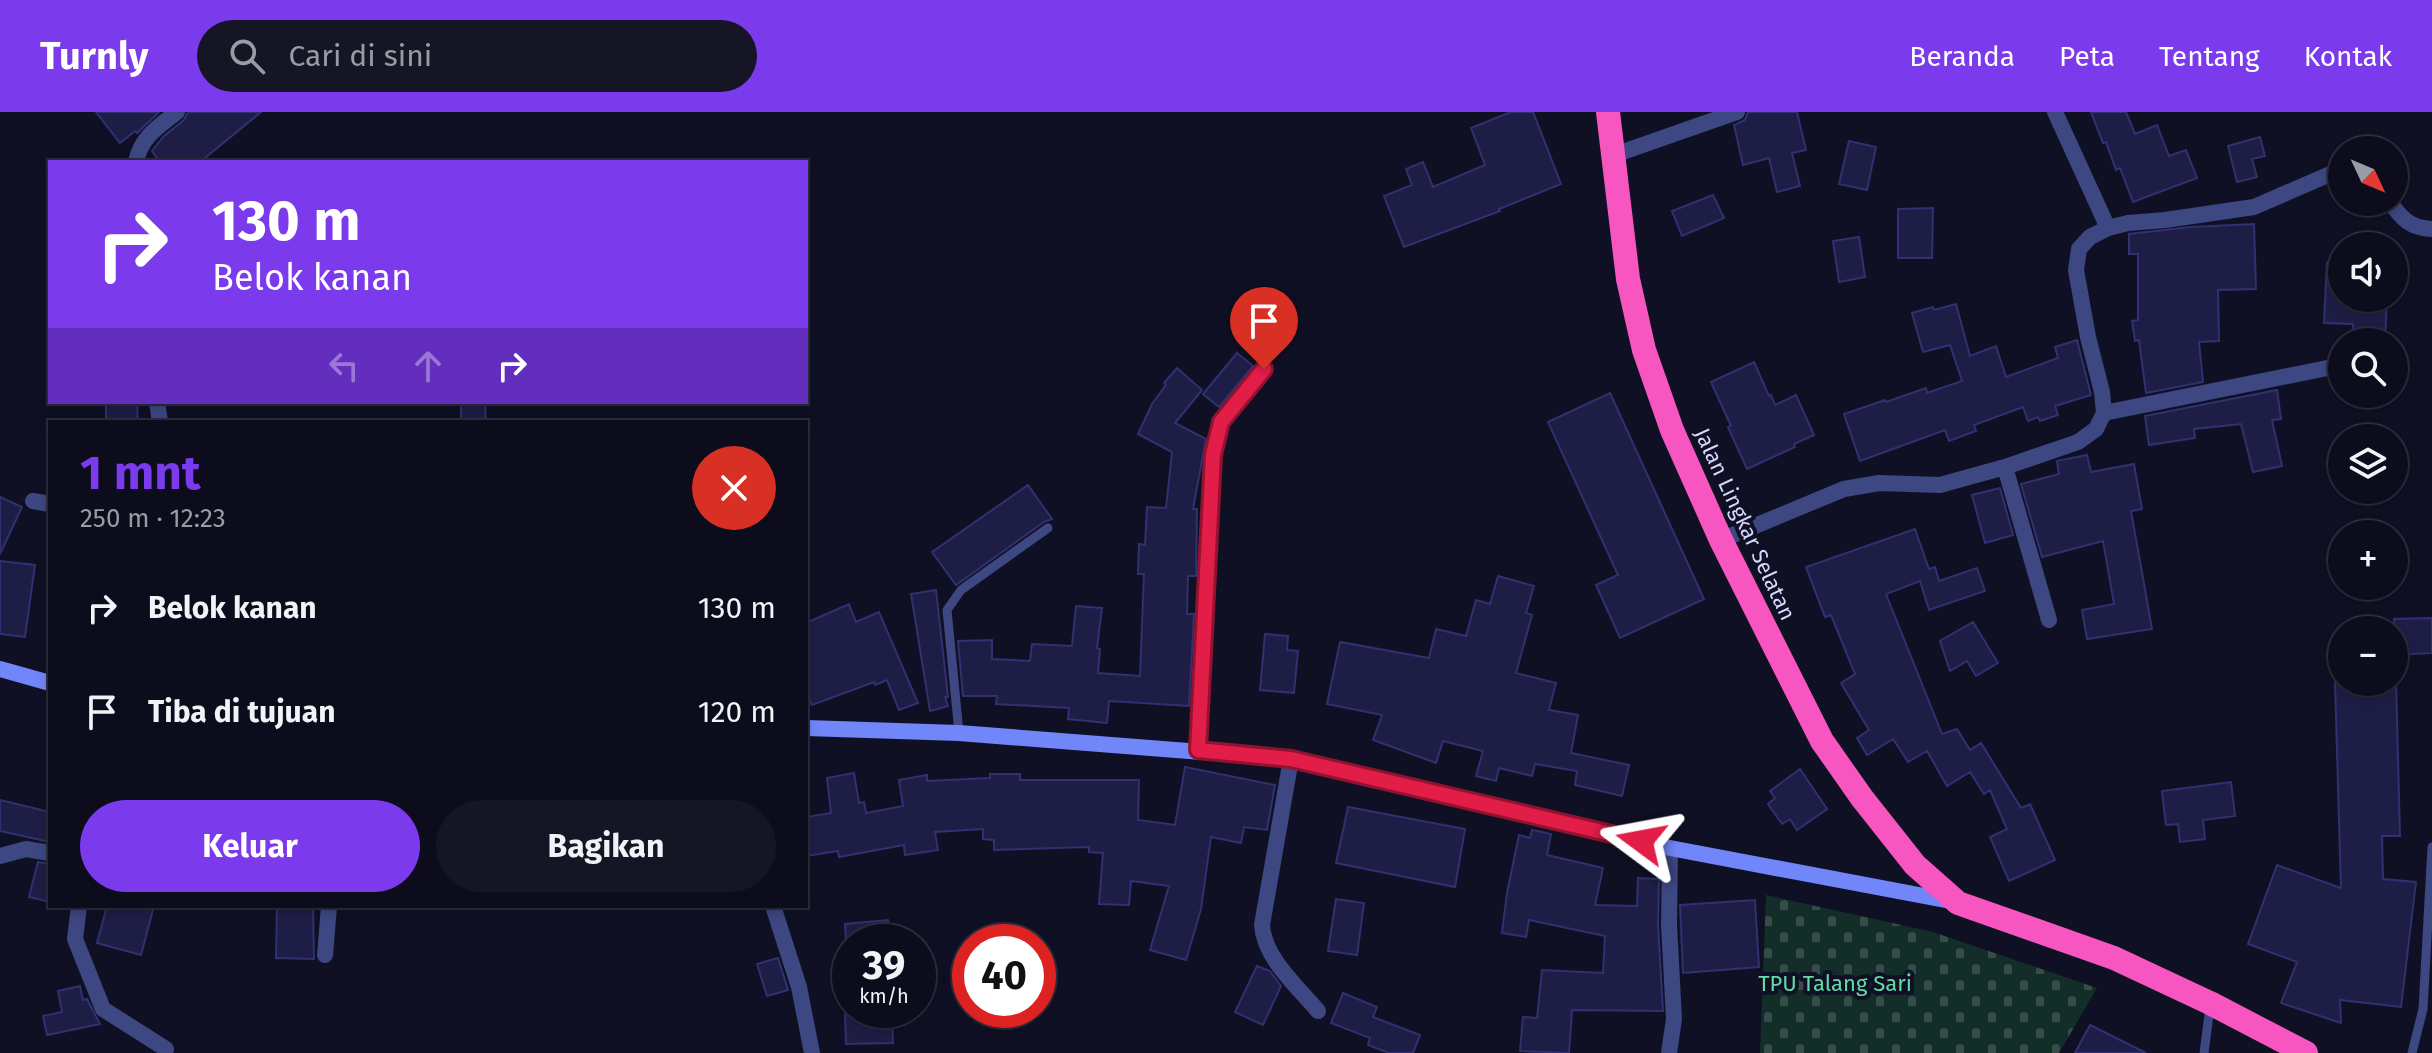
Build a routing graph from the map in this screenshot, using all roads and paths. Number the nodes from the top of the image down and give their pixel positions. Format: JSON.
{"nodes":[{"id":1,"x":177,"y":112,"type":"edge"},
{"id":2,"x":1608,"y":112,"type":"edge"},
{"id":3,"x":1737,"y":112,"type":"edge"},
{"id":4,"x":2055,"y":112,"type":"edge"},
{"id":5,"x":1614,"y":155,"type":"junction"},
{"id":6,"x":136,"y":160,"type":"edge"},
{"id":7,"x":2328,"y":175,"type":"edge"},
{"id":8,"x":2400,"y":216,"type":"edge"},
{"id":9,"x":2108,"y":228,"type":"junction"},
{"id":10,"x":2432,"y":229,"type":"edge"},
{"id":11,"x":2328,"y":368,"type":"edge"},
{"id":12,"x":1264,"y":369,"type":"dead end"},
{"id":13,"x":2104,"y":413,"type":"junction"},
{"id":14,"x":2005,"y":467,"type":"junction"},
{"id":15,"x":1048,"y":528,"type":"dead end"},
{"id":16,"x":1721,"y":540,"type":"junction"},
{"id":17,"x":2049,"y":620,"type":"dead end"},
{"id":18,"x":0,"y":669,"type":"edge"},
{"id":19,"x":48,"y":682,"type":"edge"},
{"id":20,"x":808,"y":728,"type":"edge"},
{"id":21,"x":959,"y":733,"type":"junction"},
{"id":22,"x":1198,"y":750,"type":"junction"},
{"id":23,"x":1291,"y":759,"type":"junction"},
{"id":24,"x":2432,"y":847,"type":"edge"},
{"id":25,"x":1670,"y":848,"type":"junction"},
{"id":26,"x":48,"y":853,"type":"edge"},
{"id":27,"x":0,"y":856,"type":"edge"},
{"id":28,"x":1958,"y":903,"type":"junction"},
{"id":29,"x":79,"y":908,"type":"edge"},
{"id":30,"x":329,"y":908,"type":"edge"},
{"id":31,"x":774,"y":908,"type":"edge"},
{"id":32,"x":325,"y":955,"type":"dead end"},
{"id":33,"x":2210,"y":1003,"type":"junction"},
{"id":34,"x":1318,"y":1011,"type":"dead end"},
{"id":35,"x":166,"y":1049,"type":"dead end"},
{"id":36,"x":812,"y":1053,"type":"edge"},
{"id":37,"x":1669,"y":1053,"type":"edge"},
{"id":38,"x":2204,"y":1053,"type":"edge"},
{"id":39,"x":2306,"y":1053,"type":"edge"},
{"id":40,"x":2412,"y":1053,"type":"edge"}],
"edges":[{"from":1,"to":6,"type":"street"},
{"from":2,"to":5,"type":"highway","name":"Jalan Lingkar Selatan"},
{"from":3,"to":5,"type":"street"},
{"from":4,"to":9,"type":"street"},
{"from":5,"to":16,"type":"highway","name":"Jalan Lingkar Selatan"},
{"from":7,"to":9,"type":"street"},
{"from":8,"to":10,"type":"street"},
{"from":9,"to":13,"type":"street"},
{"from":11,"to":13,"type":"street"},
{"from":12,"to":22,"type":"street"},
{"from":13,"to":14,"type":"street"},
{"from":14,"to":16,"type":"street"},
{"from":14,"to":17,"type":"street"},
{"from":15,"to":21,"type":"lane"},
{"from":16,"to":28,"type":"highway","name":"Jalan Lingkar Selatan"},
{"from":18,"to":19,"type":"street"},
{"from":20,"to":21,"type":"street"},
{"from":21,"to":22,"type":"street"},
{"from":22,"to":23,"type":"street"},
{"from":23,"to":25,"type":"street"},
{"from":23,"to":34,"type":"street"},
{"from":24,"to":40,"type":"lane"},
{"from":25,"to":28,"type":"street"},
{"from":25,"to":37,"type":"street"},
{"from":26,"to":27,"type":"street"},
{"from":28,"to":33,"type":"highway"},
{"from":29,"to":35,"type":"street"},
{"from":30,"to":32,"type":"street"},
{"from":31,"to":36,"type":"street"},
{"from":33,"to":38,"type":"lane"},
{"from":33,"to":39,"type":"highway"}]}
